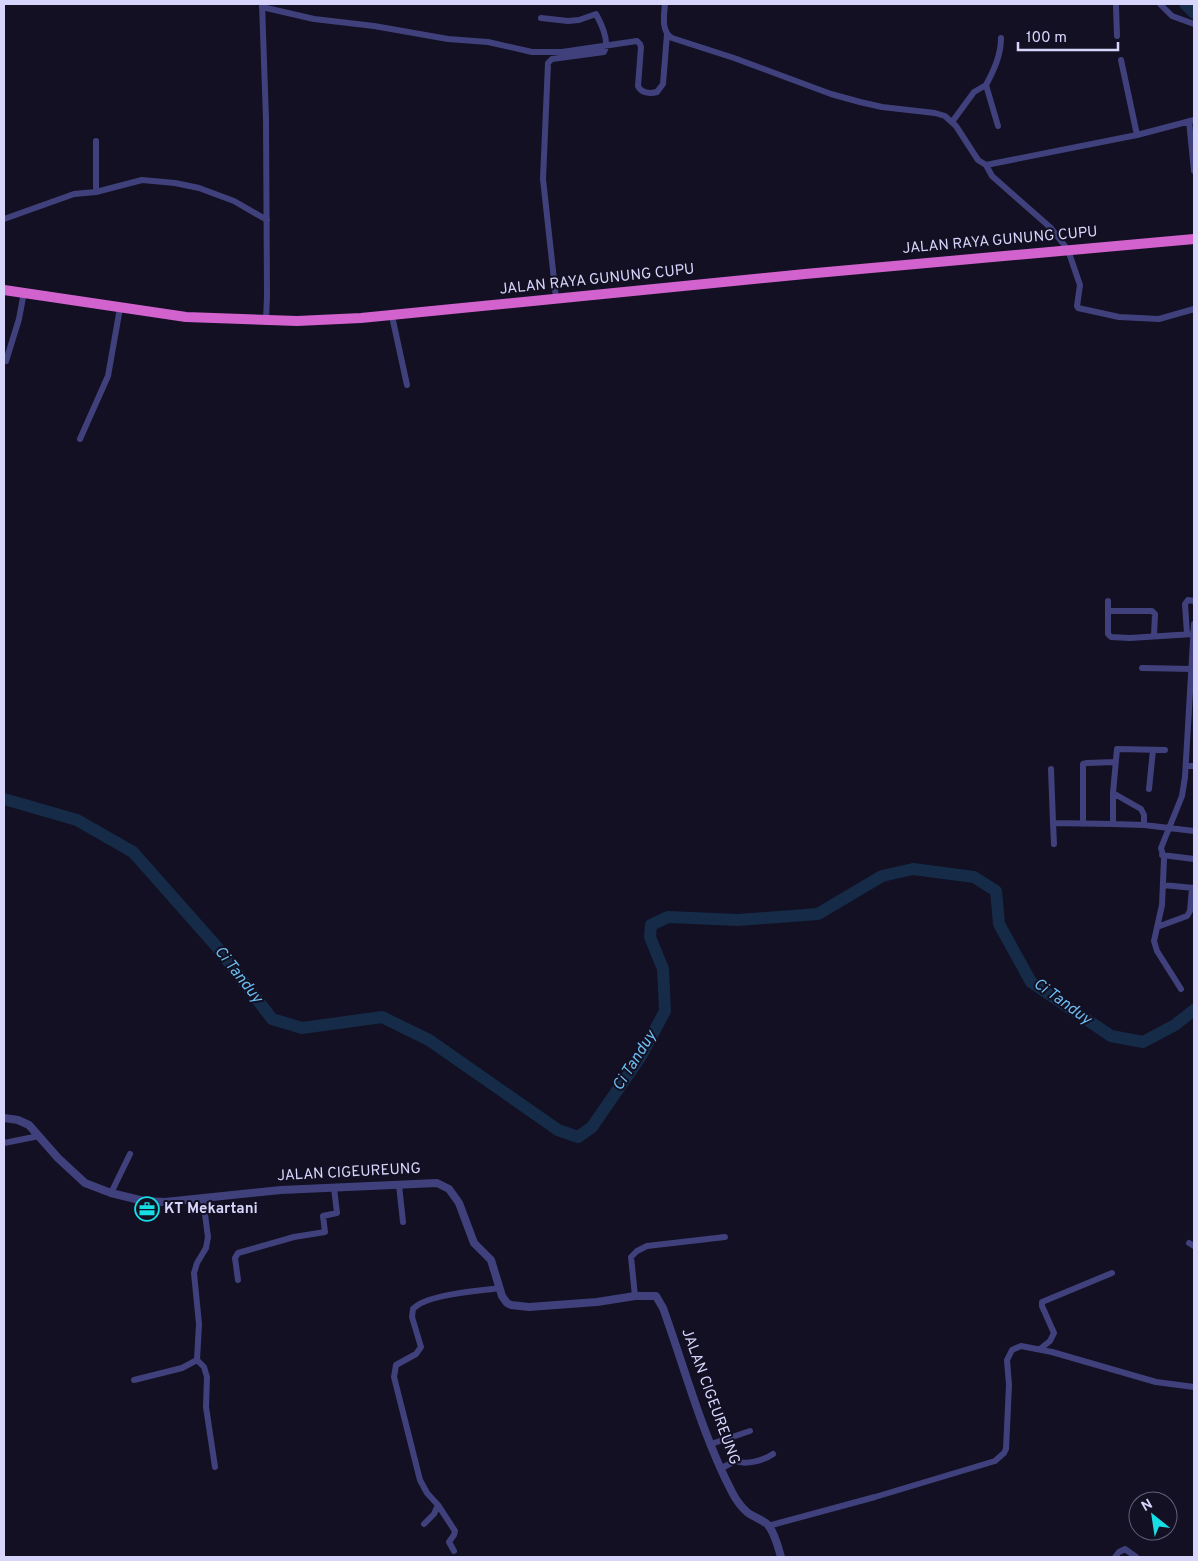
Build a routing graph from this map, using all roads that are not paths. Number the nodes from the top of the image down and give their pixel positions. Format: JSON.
{"nodes":[{"id":1,"x":665,"y":4,"type":"edge"},
{"id":2,"x":1160,"y":4,"type":"edge"},
{"id":3,"x":262,"y":5,"type":"edge"},
{"id":4,"x":1116,"y":6,"type":"dead end"},
{"id":5,"x":541,"y":18,"type":"dead end"},
{"id":6,"x":1194,"y":24,"type":"edge"},
{"id":7,"x":667,"y":34,"type":"junction"},
{"id":8,"x":1117,"y":36,"type":"dead end"},
{"id":9,"x":1001,"y":38,"type":"dead end"},
{"id":10,"x":606,"y":48,"type":"junction"},
{"id":11,"x":1121,"y":60,"type":"dead end"},
{"id":12,"x":986,"y":85,"type":"junction"},
{"id":13,"x":1192,"y":121,"type":"edge"},
{"id":14,"x":952,"y":122,"type":"junction"},
{"id":15,"x":998,"y":126,"type":"dead end"},
{"id":16,"x":1137,"y":135,"type":"junction"},
{"id":17,"x":96,"y":141,"type":"dead end"},
{"id":18,"x":986,"y":165,"type":"junction"},
{"id":19,"x":1194,"y":171,"type":"edge"},
{"id":20,"x":96,"y":192,"type":"junction"},
{"id":21,"x":4,"y":219,"type":"edge"},
{"id":22,"x":267,"y":220,"type":"junction"},
{"id":23,"x":1194,"y":239,"type":"edge"},
{"id":24,"x":1068,"y":250,"type":"junction"},
{"id":25,"x":4,"y":290,"type":"edge"},
{"id":26,"x":24,"y":292,"type":"junction"},
{"id":27,"x":556,"y":298,"type":"junction"},
{"id":28,"x":120,"y":308,"type":"junction"},
{"id":29,"x":1194,"y":308,"type":"edge"},
{"id":30,"x":392,"y":316,"type":"junction"},
{"id":31,"x":266,"y":320,"type":"junction"},
{"id":32,"x":6,"y":361,"type":"dead end"},
{"id":33,"x":407,"y":385,"type":"dead end"},
{"id":34,"x":80,"y":439,"type":"dead end"},
{"id":35,"x":1194,"y":600,"type":"edge"},
{"id":36,"x":1108,"y":601,"type":"dead end"},
{"id":37,"x":1109,"y":611,"type":"junction"},
{"id":38,"x":1194,"y":624,"type":"edge"},
{"id":39,"x":1190,"y":634,"type":"edge"},
{"id":40,"x":1154,"y":636,"type":"junction"},
{"id":41,"x":1142,"y":668,"type":"dead end"},
{"id":42,"x":1193,"y":669,"type":"edge"},
{"id":43,"x":1192,"y":700,"type":"edge"},
{"id":44,"x":1191,"y":732,"type":"edge"},
{"id":45,"x":1153,"y":750,"type":"junction"},
{"id":46,"x":1166,"y":750,"type":"dead end"},
{"id":47,"x":1115,"y":762,"type":"junction"},
{"id":48,"x":1186,"y":766,"type":"junction"},
{"id":49,"x":1194,"y":766,"type":"edge"},
{"id":50,"x":1051,"y":769,"type":"dead end"},
{"id":51,"x":1149,"y":789,"type":"dead end"},
{"id":52,"x":1113,"y":793,"type":"junction"},
{"id":53,"x":1053,"y":823,"type":"junction"},
{"id":54,"x":1083,"y":824,"type":"junction"},
{"id":55,"x":1113,"y":824,"type":"junction"},
{"id":56,"x":1144,"y":825,"type":"junction"},
{"id":57,"x":1168,"y":828,"type":"junction"},
{"id":58,"x":1194,"y":831,"type":"edge"},
{"id":59,"x":1054,"y":844,"type":"dead end"},
{"id":60,"x":1162,"y":855,"type":"junction"},
{"id":61,"x":1194,"y":859,"type":"edge"},
{"id":62,"x":1163,"y":884,"type":"junction"},
{"id":63,"x":1193,"y":888,"type":"edge"},
{"id":64,"x":1157,"y":927,"type":"junction"},
{"id":65,"x":1181,"y":989,"type":"dead end"},
{"id":66,"x":4,"y":1118,"type":"edge"},
{"id":67,"x":39,"y":1136,"type":"junction"},
{"id":68,"x":4,"y":1142,"type":"edge"},
{"id":69,"x":130,"y":1154,"type":"dead end"},
{"id":70,"x":398,"y":1185,"type":"junction"},
{"id":71,"x":334,"y":1188,"type":"junction"},
{"id":72,"x":111,"y":1193,"type":"junction"},
{"id":73,"x":203,"y":1198,"type":"junction"},
{"id":74,"x":403,"y":1222,"type":"dead end"},
{"id":75,"x":725,"y":1237,"type":"dead end"},
{"id":76,"x":1112,"y":1273,"type":"dead end"},
{"id":77,"x":238,"y":1280,"type":"dead end"},
{"id":78,"x":500,"y":1288,"type":"junction"},
{"id":79,"x":635,"y":1296,"type":"junction"},
{"id":80,"x":1040,"y":1349,"type":"junction"},
{"id":81,"x":197,"y":1360,"type":"junction"},
{"id":82,"x":134,"y":1380,"type":"dead end"},
{"id":83,"x":1194,"y":1387,"type":"edge"},
{"id":84,"x":750,"y":1431,"type":"dead end"},
{"id":85,"x":711,"y":1444,"type":"junction"},
{"id":86,"x":773,"y":1454,"type":"dead end"},
{"id":87,"x":215,"y":1467,"type":"dead end"},
{"id":88,"x":720,"y":1468,"type":"junction"},
{"id":89,"x":438,"y":1505,"type":"junction"},
{"id":90,"x":424,"y":1524,"type":"dead end"},
{"id":91,"x":768,"y":1526,"type":"junction"},
{"id":92,"x":454,"y":1551,"type":"dead end"},
{"id":93,"x":780,"y":1557,"type":"edge"},
{"id":94,"x":1114,"y":1557,"type":"edge"},
{"id":95,"x":1136,"y":1557,"type":"edge"}],
"edges":[{"from":1,"to":7,"type":"street"},
{"from":2,"to":6,"type":"street"},
{"from":3,"to":10,"type":"street"},
{"from":3,"to":22,"type":"street"},
{"from":4,"to":8,"type":"street"},
{"from":5,"to":10,"type":"street"},
{"from":7,"to":10,"type":"street"},
{"from":7,"to":14,"type":"street"},
{"from":9,"to":12,"type":"street"},
{"from":10,"to":27,"type":"street"},
{"from":11,"to":16,"type":"street"},
{"from":12,"to":14,"type":"street"},
{"from":12,"to":15,"type":"street"},
{"from":13,"to":16,"type":"street"},
{"from":13,"to":19,"type":"street"},
{"from":14,"to":18,"type":"street"},
{"from":16,"to":18,"type":"street"},
{"from":17,"to":20,"type":"street"},
{"from":18,"to":24,"type":"street"},
{"from":20,"to":21,"type":"street"},
{"from":20,"to":22,"type":"street"},
{"from":22,"to":31,"type":"street"},
{"from":23,"to":24,"type":"highway","name":"JALAN RAYA GUNUNG CUPU"},
{"from":24,"to":27,"type":"highway","name":"JALAN RAYA GUNUNG CUPU"},
{"from":24,"to":29,"type":"street"},
{"from":25,"to":26,"type":"highway","name":"JALAN RAYA GUNUNG CUPU"},
{"from":26,"to":28,"type":"highway","name":"JALAN RAYA GUNUNG CUPU"},
{"from":26,"to":32,"type":"street"},
{"from":27,"to":30,"type":"highway","name":"JALAN RAYA GUNUNG CUPU"},
{"from":28,"to":31,"type":"highway","name":"JALAN RAYA GUNUNG CUPU"},
{"from":28,"to":34,"type":"street"},
{"from":30,"to":31,"type":"highway","name":"JALAN RAYA GUNUNG CUPU"},
{"from":30,"to":33,"type":"street"},
{"from":35,"to":39,"type":"street"},
{"from":36,"to":37,"type":"street"},
{"from":37,"to":40,"type":"street"},
{"from":37,"to":40,"type":"street"},
{"from":38,"to":39,"type":"street"},
{"from":39,"to":40,"type":"street"},
{"from":39,"to":42,"type":"street"},
{"from":41,"to":42,"type":"street"},
{"from":42,"to":43,"type":"street"},
{"from":43,"to":44,"type":"street"},
{"from":44,"to":48,"type":"street"},
{"from":45,"to":46,"type":"street"},
{"from":45,"to":47,"type":"street"},
{"from":45,"to":51,"type":"street"},
{"from":47,"to":52,"type":"street"},
{"from":47,"to":54,"type":"street"},
{"from":48,"to":49,"type":"street"},
{"from":48,"to":57,"type":"street"},
{"from":50,"to":53,"type":"street"},
{"from":52,"to":55,"type":"street"},
{"from":52,"to":56,"type":"street"},
{"from":53,"to":54,"type":"street"},
{"from":53,"to":59,"type":"street"},
{"from":54,"to":55,"type":"street"},
{"from":55,"to":56,"type":"street"},
{"from":56,"to":57,"type":"street"},
{"from":57,"to":58,"type":"street"},
{"from":57,"to":60,"type":"street"},
{"from":60,"to":61,"type":"street"},
{"from":60,"to":62,"type":"street"},
{"from":62,"to":63,"type":"street"},
{"from":62,"to":64,"type":"street"},
{"from":63,"to":64,"type":"street"},
{"from":64,"to":65,"type":"street"},
{"from":66,"to":67,"type":"street","name":"JALAN CIGEUREUNG"},
{"from":67,"to":68,"type":"street"},
{"from":67,"to":72,"type":"street","name":"JALAN CIGEUREUNG"},
{"from":69,"to":72,"type":"street"},
{"from":70,"to":71,"type":"street","name":"JALAN CIGEUREUNG"},
{"from":70,"to":74,"type":"street"},
{"from":70,"to":78,"type":"street","name":"JALAN CIGEUREUNG"},
{"from":71,"to":73,"type":"street","name":"JALAN CIGEUREUNG"},
{"from":71,"to":77,"type":"street"},
{"from":72,"to":73,"type":"street","name":"JALAN CIGEUREUNG"},
{"from":73,"to":81,"type":"street"},
{"from":75,"to":79,"type":"street"},
{"from":76,"to":80,"type":"street"},
{"from":78,"to":79,"type":"street","name":"JALAN CIGEUREUNG"},
{"from":78,"to":89,"type":"street"},
{"from":79,"to":85,"type":"street","name":"JALAN CIGEUREUNG"},
{"from":80,"to":83,"type":"street"},
{"from":80,"to":91,"type":"street"},
{"from":81,"to":82,"type":"street"},
{"from":81,"to":87,"type":"street"},
{"from":84,"to":85,"type":"street"},
{"from":85,"to":88,"type":"street","name":"JALAN CIGEUREUNG"},
{"from":86,"to":88,"type":"street"},
{"from":88,"to":91,"type":"street","name":"JALAN CIGEUREUNG"},
{"from":89,"to":90,"type":"street"},
{"from":89,"to":92,"type":"street"},
{"from":91,"to":93,"type":"street"},
{"from":94,"to":95,"type":"street"}]}
